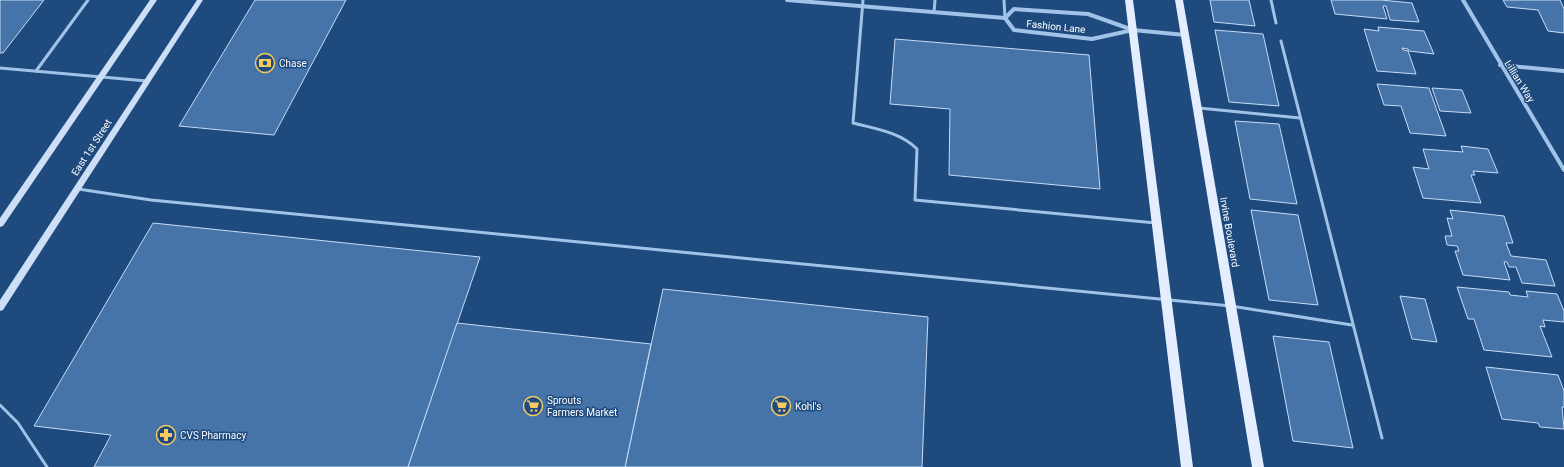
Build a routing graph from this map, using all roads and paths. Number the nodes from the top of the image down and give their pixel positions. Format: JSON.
{"nodes":[{"id":1,"x":88,"y":0,"type":"edge"},
{"id":2,"x":154,"y":0,"type":"edge"},
{"id":3,"x":200,"y":0,"type":"edge"},
{"id":4,"x":787,"y":0,"type":"edge"},
{"id":5,"x":863,"y":0,"type":"edge"},
{"id":6,"x":935,"y":0,"type":"edge"},
{"id":7,"x":1004,"y":0,"type":"edge"},
{"id":8,"x":1129,"y":0,"type":"edge"},
{"id":9,"x":1179,"y":0,"type":"edge"},
{"id":10,"x":1271,"y":0,"type":"edge"},
{"id":11,"x":1463,"y":0,"type":"edge"},
{"id":12,"x":863,"y":7,"type":"junction"},
{"id":13,"x":934,"y":12,"type":"junction"},
{"id":14,"x":1005,"y":18,"type":"junction"},
{"id":15,"x":1276,"y":23,"type":"dead end"},
{"id":16,"x":1133,"y":30,"type":"junction"},
{"id":17,"x":1186,"y":36,"type":"junction"},
{"id":18,"x":1281,"y":41,"type":"dead end"},
{"id":19,"x":1500,"y":65,"type":"junction"},
{"id":20,"x":0,"y":68,"type":"edge"},
{"id":21,"x":36,"y":71,"type":"junction"},
{"id":22,"x":1564,"y":71,"type":"edge"},
{"id":23,"x":101,"y":77,"type":"junction"},
{"id":24,"x":147,"y":81,"type":"junction"},
{"id":25,"x":1198,"y":108,"type":"junction"},
{"id":26,"x":1300,"y":118,"type":"junction"},
{"id":27,"x":1564,"y":170,"type":"edge"},
{"id":28,"x":77,"y":189,"type":"junction"},
{"id":29,"x":1157,"y":223,"type":"junction"},
{"id":30,"x":0,"y":224,"type":"edge"},
{"id":31,"x":1167,"y":301,"type":"junction"},
{"id":32,"x":1231,"y":306,"type":"junction"},
{"id":33,"x":0,"y":307,"type":"edge"},
{"id":34,"x":1352,"y":325,"type":"junction"},
{"id":35,"x":0,"y":405,"type":"edge"},
{"id":36,"x":1382,"y":438,"type":"dead end"},
{"id":37,"x":47,"y":467,"type":"edge"},
{"id":38,"x":1187,"y":467,"type":"edge"},
{"id":39,"x":1258,"y":467,"type":"edge"}],
"edges":[{"from":1,"to":21,"type":"lane"},
{"from":2,"to":23,"type":"main road"},
{"from":3,"to":24,"type":"main road","name":"East 1st Street"},
{"from":4,"to":12,"type":"street"},
{"from":5,"to":12,"type":"lane"},
{"from":6,"to":13,"type":"lane"},
{"from":7,"to":14,"type":"lane"},
{"from":8,"to":16,"type":"main road"},
{"from":9,"to":17,"type":"main road","name":"Irvine Boulevard"},
{"from":10,"to":15,"type":"lane"},
{"from":11,"to":19,"type":"street","name":"Lillian Way"},
{"from":12,"to":13,"type":"street"},
{"from":12,"to":29,"type":"lane"},
{"from":13,"to":14,"type":"street"},
{"from":14,"to":16,"type":"street","name":"Fashion Lane"},
{"from":14,"to":16,"type":"street","name":"Fashion Lane"},
{"from":16,"to":17,"type":"street","name":"Fashion Lane"},
{"from":16,"to":29,"type":"main road"},
{"from":17,"to":25,"type":"main road","name":"Irvine Boulevard"},
{"from":18,"to":26,"type":"lane"},
{"from":19,"to":22,"type":"street"},
{"from":19,"to":27,"type":"street","name":"Lillian Way"},
{"from":20,"to":21,"type":"lane"},
{"from":21,"to":23,"type":"lane"},
{"from":23,"to":24,"type":"lane"},
{"from":23,"to":30,"type":"main road"},
{"from":24,"to":28,"type":"main road","name":"East 1st Street"},
{"from":25,"to":26,"type":"lane"},
{"from":25,"to":32,"type":"main road","name":"Irvine Boulevard"},
{"from":26,"to":34,"type":"lane"},
{"from":28,"to":31,"type":"lane"},
{"from":28,"to":33,"type":"main road","name":"East 1st Street"},
{"from":29,"to":31,"type":"main road"},
{"from":31,"to":32,"type":"lane"},
{"from":31,"to":38,"type":"main road"},
{"from":32,"to":34,"type":"lane"},
{"from":32,"to":39,"type":"main road","name":"Irvine Boulevard"},
{"from":34,"to":36,"type":"lane"},
{"from":35,"to":37,"type":"lane"}]}
